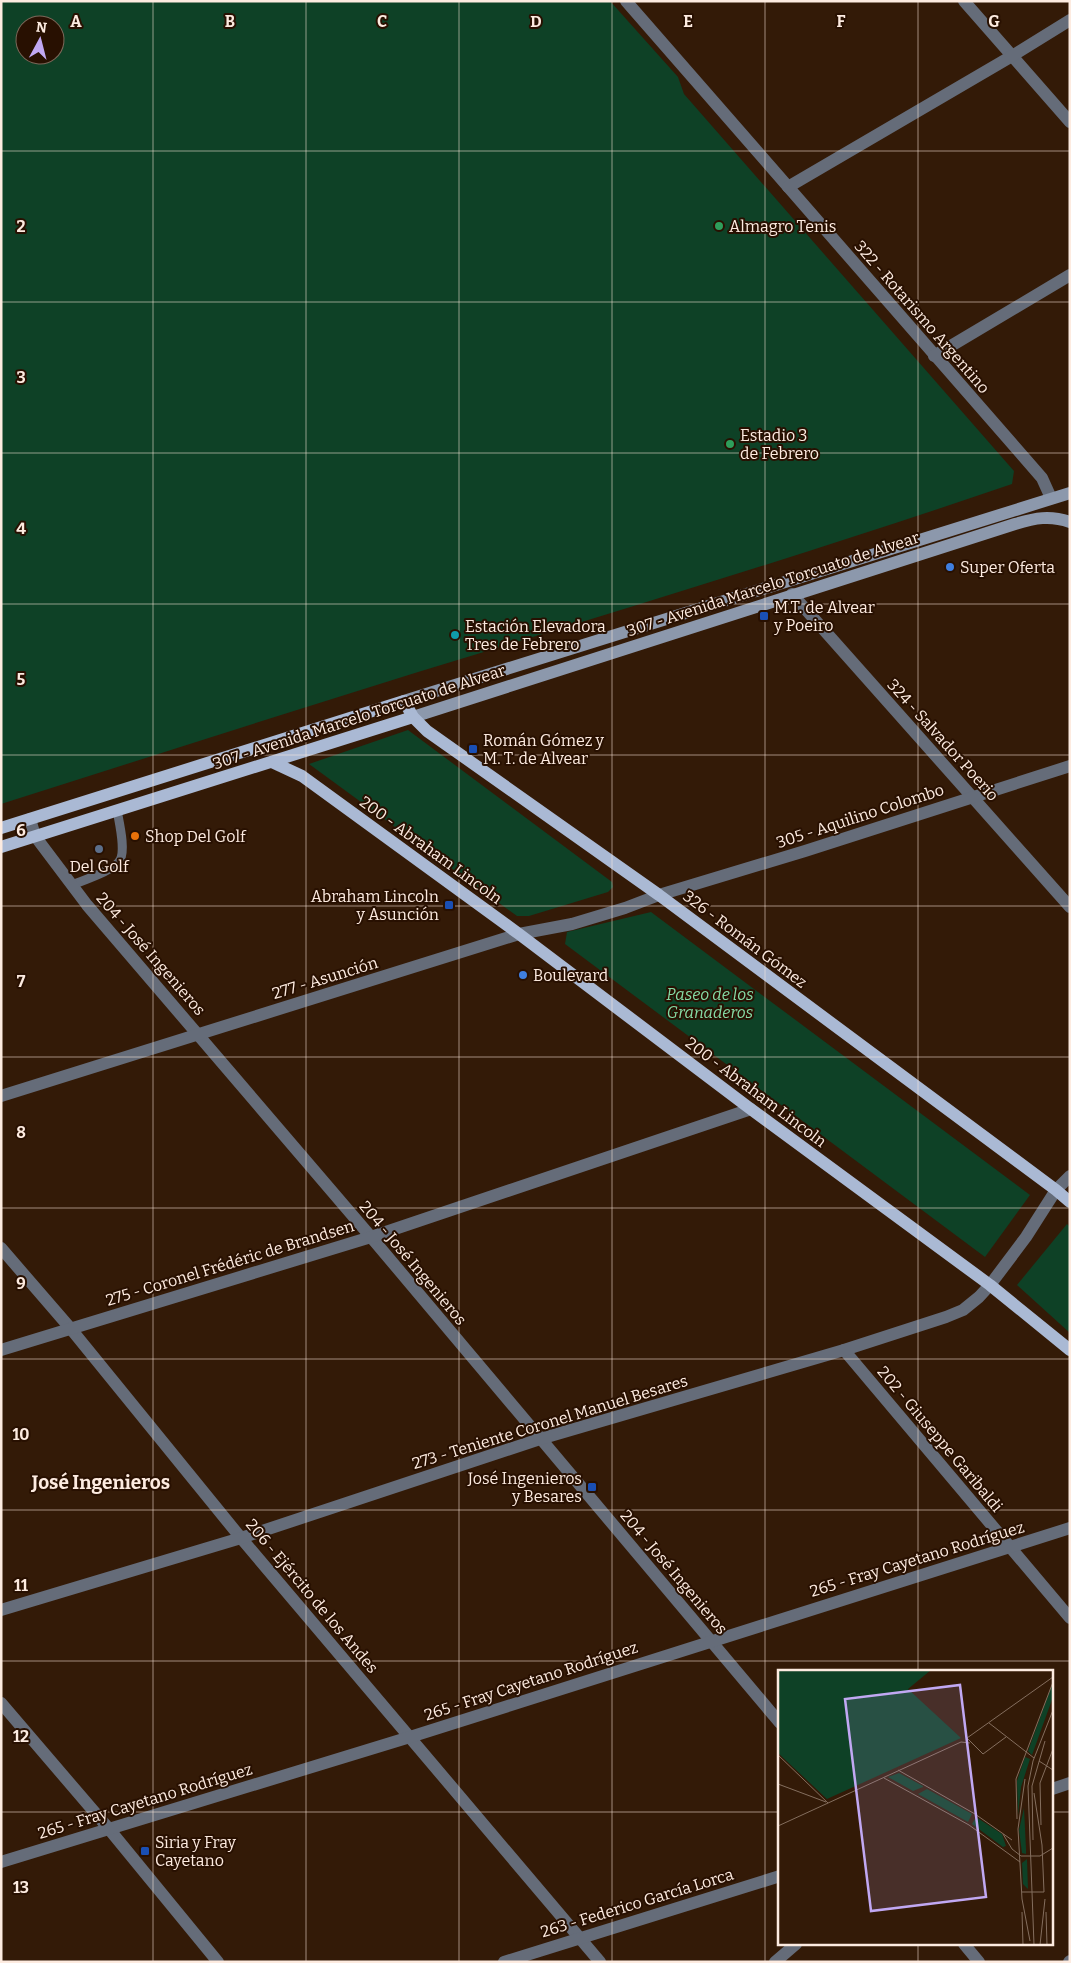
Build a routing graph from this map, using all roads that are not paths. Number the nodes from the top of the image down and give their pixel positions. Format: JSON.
{"nodes":[{"id":1,"x":626,"y":1,"type":"edge"},
{"id":2,"x":964,"y":1,"type":"edge"},
{"id":3,"x":1070,"y":20,"type":"edge"},
{"id":4,"x":1012,"y":56,"type":"junction"},
{"id":5,"x":1070,"y":122,"type":"edge"},
{"id":6,"x":788,"y":187,"type":"junction"},
{"id":7,"x":1070,"y":275,"type":"edge"},
{"id":8,"x":934,"y":356,"type":"junction"},
{"id":9,"x":1070,"y":493,"type":"edge"},
{"id":10,"x":1051,"y":498,"type":"junction"},
{"id":11,"x":1070,"y":522,"type":"edge"},
{"id":12,"x":792,"y":594,"type":"junction"},
{"id":13,"x":404,"y":701,"type":"junction"},
{"id":14,"x":413,"y":716,"type":"junction"},
{"id":15,"x":272,"y":762,"type":"junction"},
{"id":16,"x":1070,"y":766,"type":"edge"},
{"id":17,"x":973,"y":797,"type":"junction"},
{"id":18,"x":117,"y":810,"type":"junction"},
{"id":19,"x":30,"y":819,"type":"junction"},
{"id":20,"x":1,"y":828,"type":"edge"},
{"id":21,"x":35,"y":836,"type":"junction"},
{"id":22,"x":1,"y":847,"type":"edge"},
{"id":23,"x":72,"y":885,"type":"junction"},
{"id":24,"x":658,"y":895,"type":"junction"},
{"id":25,"x":1070,"y":907,"type":"edge"},
{"id":26,"x":519,"y":934,"type":"junction"},
{"id":27,"x":198,"y":1034,"type":"junction"},
{"id":28,"x":1,"y":1096,"type":"edge"},
{"id":29,"x":751,"y":1109,"type":"junction"},
{"id":30,"x":1070,"y":1176,"type":"edge"},
{"id":31,"x":1056,"y":1190,"type":"junction"},
{"id":32,"x":1070,"y":1202,"type":"edge"},
{"id":33,"x":371,"y":1237,"type":"junction"},
{"id":34,"x":1,"y":1248,"type":"edge"},
{"id":35,"x":990,"y":1285,"type":"junction"},
{"id":36,"x":71,"y":1329,"type":"junction"},
{"id":37,"x":1,"y":1350,"type":"edge"},
{"id":38,"x":844,"y":1350,"type":"junction"},
{"id":39,"x":1070,"y":1350,"type":"edge"},
{"id":40,"x":540,"y":1439,"type":"junction"},
{"id":41,"x":1070,"y":1528,"type":"edge"},
{"id":42,"x":241,"y":1538,"type":"junction"},
{"id":43,"x":1010,"y":1548,"type":"junction"},
{"id":44,"x":1,"y":1610,"type":"edge"},
{"id":45,"x":1070,"y":1618,"type":"edge"},
{"id":46,"x":711,"y":1640,"type":"junction"},
{"id":47,"x":1,"y":1703,"type":"edge"},
{"id":48,"x":778,"y":1720,"type":"edge"},
{"id":49,"x":410,"y":1737,"type":"junction"},
{"id":50,"x":1070,"y":1783,"type":"edge"},
{"id":51,"x":1054,"y":1788,"type":"edge"},
{"id":52,"x":110,"y":1829,"type":"junction"},
{"id":53,"x":1,"y":1862,"type":"edge"},
{"id":54,"x":778,"y":1877,"type":"edge"},
{"id":55,"x":579,"y":1938,"type":"junction"},
{"id":56,"x":794,"y":1946,"type":"edge"},
{"id":57,"x":966,"y":1946,"type":"edge"},
{"id":58,"x":218,"y":1962,"type":"edge"},
{"id":59,"x":504,"y":1962,"type":"edge"},
{"id":60,"x":600,"y":1962,"type":"edge"},
{"id":61,"x":775,"y":1962,"type":"edge"},
{"id":62,"x":979,"y":1962,"type":"edge"}],
"edges":[{"from":1,"to":6,"type":"street","name":"322 - Rotarismo Argentino"},
{"from":2,"to":4,"type":"street"},
{"from":3,"to":4,"type":"street"},
{"from":4,"to":5,"type":"street"},
{"from":4,"to":6,"type":"street"},
{"from":6,"to":8,"type":"street","name":"322 - Rotarismo Argentino"},
{"from":7,"to":8,"type":"street"},
{"from":8,"to":10,"type":"street","name":"322 - Rotarismo Argentino"},
{"from":9,"to":10,"type":"main road","name":"307 - Avenida Marcelo Torcuato de Alvear"},
{"from":10,"to":13,"type":"main road","name":"307 - Avenida Marcelo Torcuato de Alvear"},
{"from":11,"to":12,"type":"main road","name":"307 - Avenida Marcelo Torcuato de Alvear"},
{"from":12,"to":14,"type":"main road","name":"307 - Avenida Marcelo Torcuato de Alvear"},
{"from":12,"to":17,"type":"street","name":"324 - Salvador Poerio"},
{"from":13,"to":14,"type":"main road","name":"326 - Román Gómez"},
{"from":13,"to":19,"type":"main road","name":"307 - Avenida Marcelo Torcuato de Alvear"},
{"from":14,"to":15,"type":"main road","name":"307 - Avenida Marcelo Torcuato de Alvear"},
{"from":14,"to":24,"type":"main road","name":"326 - Román Gómez"},
{"from":15,"to":18,"type":"main road","name":"307 - Avenida Marcelo Torcuato de Alvear"},
{"from":15,"to":26,"type":"main road","name":"200 - Abraham Lincoln"},
{"from":16,"to":17,"type":"street","name":"305 - Aquilino Colombo"},
{"from":17,"to":24,"type":"street","name":"305 - Aquilino Colombo"},
{"from":17,"to":25,"type":"street","name":"324 - Salvador Poerio"},
{"from":18,"to":21,"type":"main road","name":"307 - Avenida Marcelo Torcuato de Alvear"},
{"from":18,"to":23,"type":"lane"},
{"from":19,"to":20,"type":"main road","name":"307 - Avenida Marcelo Torcuato de Alvear"},
{"from":19,"to":21,"type":"street","name":"204 - José Ingenieros"},
{"from":21,"to":22,"type":"main road","name":"307 - Avenida Marcelo Torcuato de Alvear"},
{"from":21,"to":23,"type":"street","name":"204 - José Ingenieros"},
{"from":23,"to":27,"type":"street","name":"204 - José Ingenieros"},
{"from":24,"to":26,"type":"street","name":"277 - Asunción"},
{"from":24,"to":31,"type":"main road","name":"326 - Román Gómez"},
{"from":26,"to":27,"type":"street","name":"277 - Asunción"},
{"from":26,"to":29,"type":"main road","name":"200 - Abraham Lincoln"},
{"from":27,"to":28,"type":"street","name":"277 - Asunción"},
{"from":27,"to":33,"type":"street","name":"204 - José Ingenieros"},
{"from":29,"to":33,"type":"street","name":"275 - Coronel Frédéric de Brandsen"},
{"from":29,"to":35,"type":"main road","name":"200 - Abraham Lincoln"},
{"from":30,"to":31,"type":"street","name":"273 - Teniente Coronel Manuel Besares"},
{"from":31,"to":32,"type":"main road","name":"326 - Román Gómez"},
{"from":31,"to":35,"type":"street","name":"273 - Teniente Coronel Manuel Besares"},
{"from":33,"to":36,"type":"street","name":"275 - Coronel Frédéric de Brandsen"},
{"from":33,"to":40,"type":"street","name":"204 - José Ingenieros"},
{"from":34,"to":36,"type":"street","name":"206 - Ejército de los Andes"},
{"from":35,"to":38,"type":"street","name":"273 - Teniente Coronel Manuel Besares"},
{"from":35,"to":39,"type":"main road","name":"200 - Abraham Lincoln"},
{"from":36,"to":37,"type":"street","name":"275 - Coronel Frédéric de Brandsen"},
{"from":36,"to":42,"type":"street","name":"206 - Ejército de los Andes"},
{"from":38,"to":40,"type":"street","name":"273 - Teniente Coronel Manuel Besares"},
{"from":38,"to":43,"type":"street","name":"202 - Giuseppe Garibaldi"},
{"from":40,"to":42,"type":"street","name":"273 - Teniente Coronel Manuel Besares"},
{"from":40,"to":46,"type":"street","name":"204 - José Ingenieros"},
{"from":41,"to":43,"type":"street","name":"265 - Fray Cayetano Rodríguez"},
{"from":42,"to":44,"type":"street","name":"273 - Teniente Coronel Manuel Besares"},
{"from":42,"to":49,"type":"street","name":"206 - Ejército de los Andes"},
{"from":43,"to":45,"type":"street","name":"202 - Giuseppe Garibaldi"},
{"from":43,"to":46,"type":"street","name":"265 - Fray Cayetano Rodríguez"},
{"from":46,"to":48,"type":"street","name":"204 - José Ingenieros"},
{"from":46,"to":49,"type":"street","name":"265 - Fray Cayetano Rodríguez"},
{"from":47,"to":52,"type":"street"},
{"from":49,"to":52,"type":"street","name":"265 - Fray Cayetano Rodríguez"},
{"from":49,"to":55,"type":"street","name":"206 - Ejército de los Andes"},
{"from":50,"to":51,"type":"street"},
{"from":52,"to":53,"type":"street","name":"265 - Fray Cayetano Rodríguez"},
{"from":52,"to":58,"type":"street"},
{"from":54,"to":55,"type":"street","name":"263 - Federico García Lorca"},
{"from":55,"to":59,"type":"street","name":"263 - Federico García Lorca"},
{"from":55,"to":60,"type":"street","name":"206 - Ejército de los Andes"},
{"from":56,"to":61,"type":"street"},
{"from":57,"to":62,"type":"street"}]}
